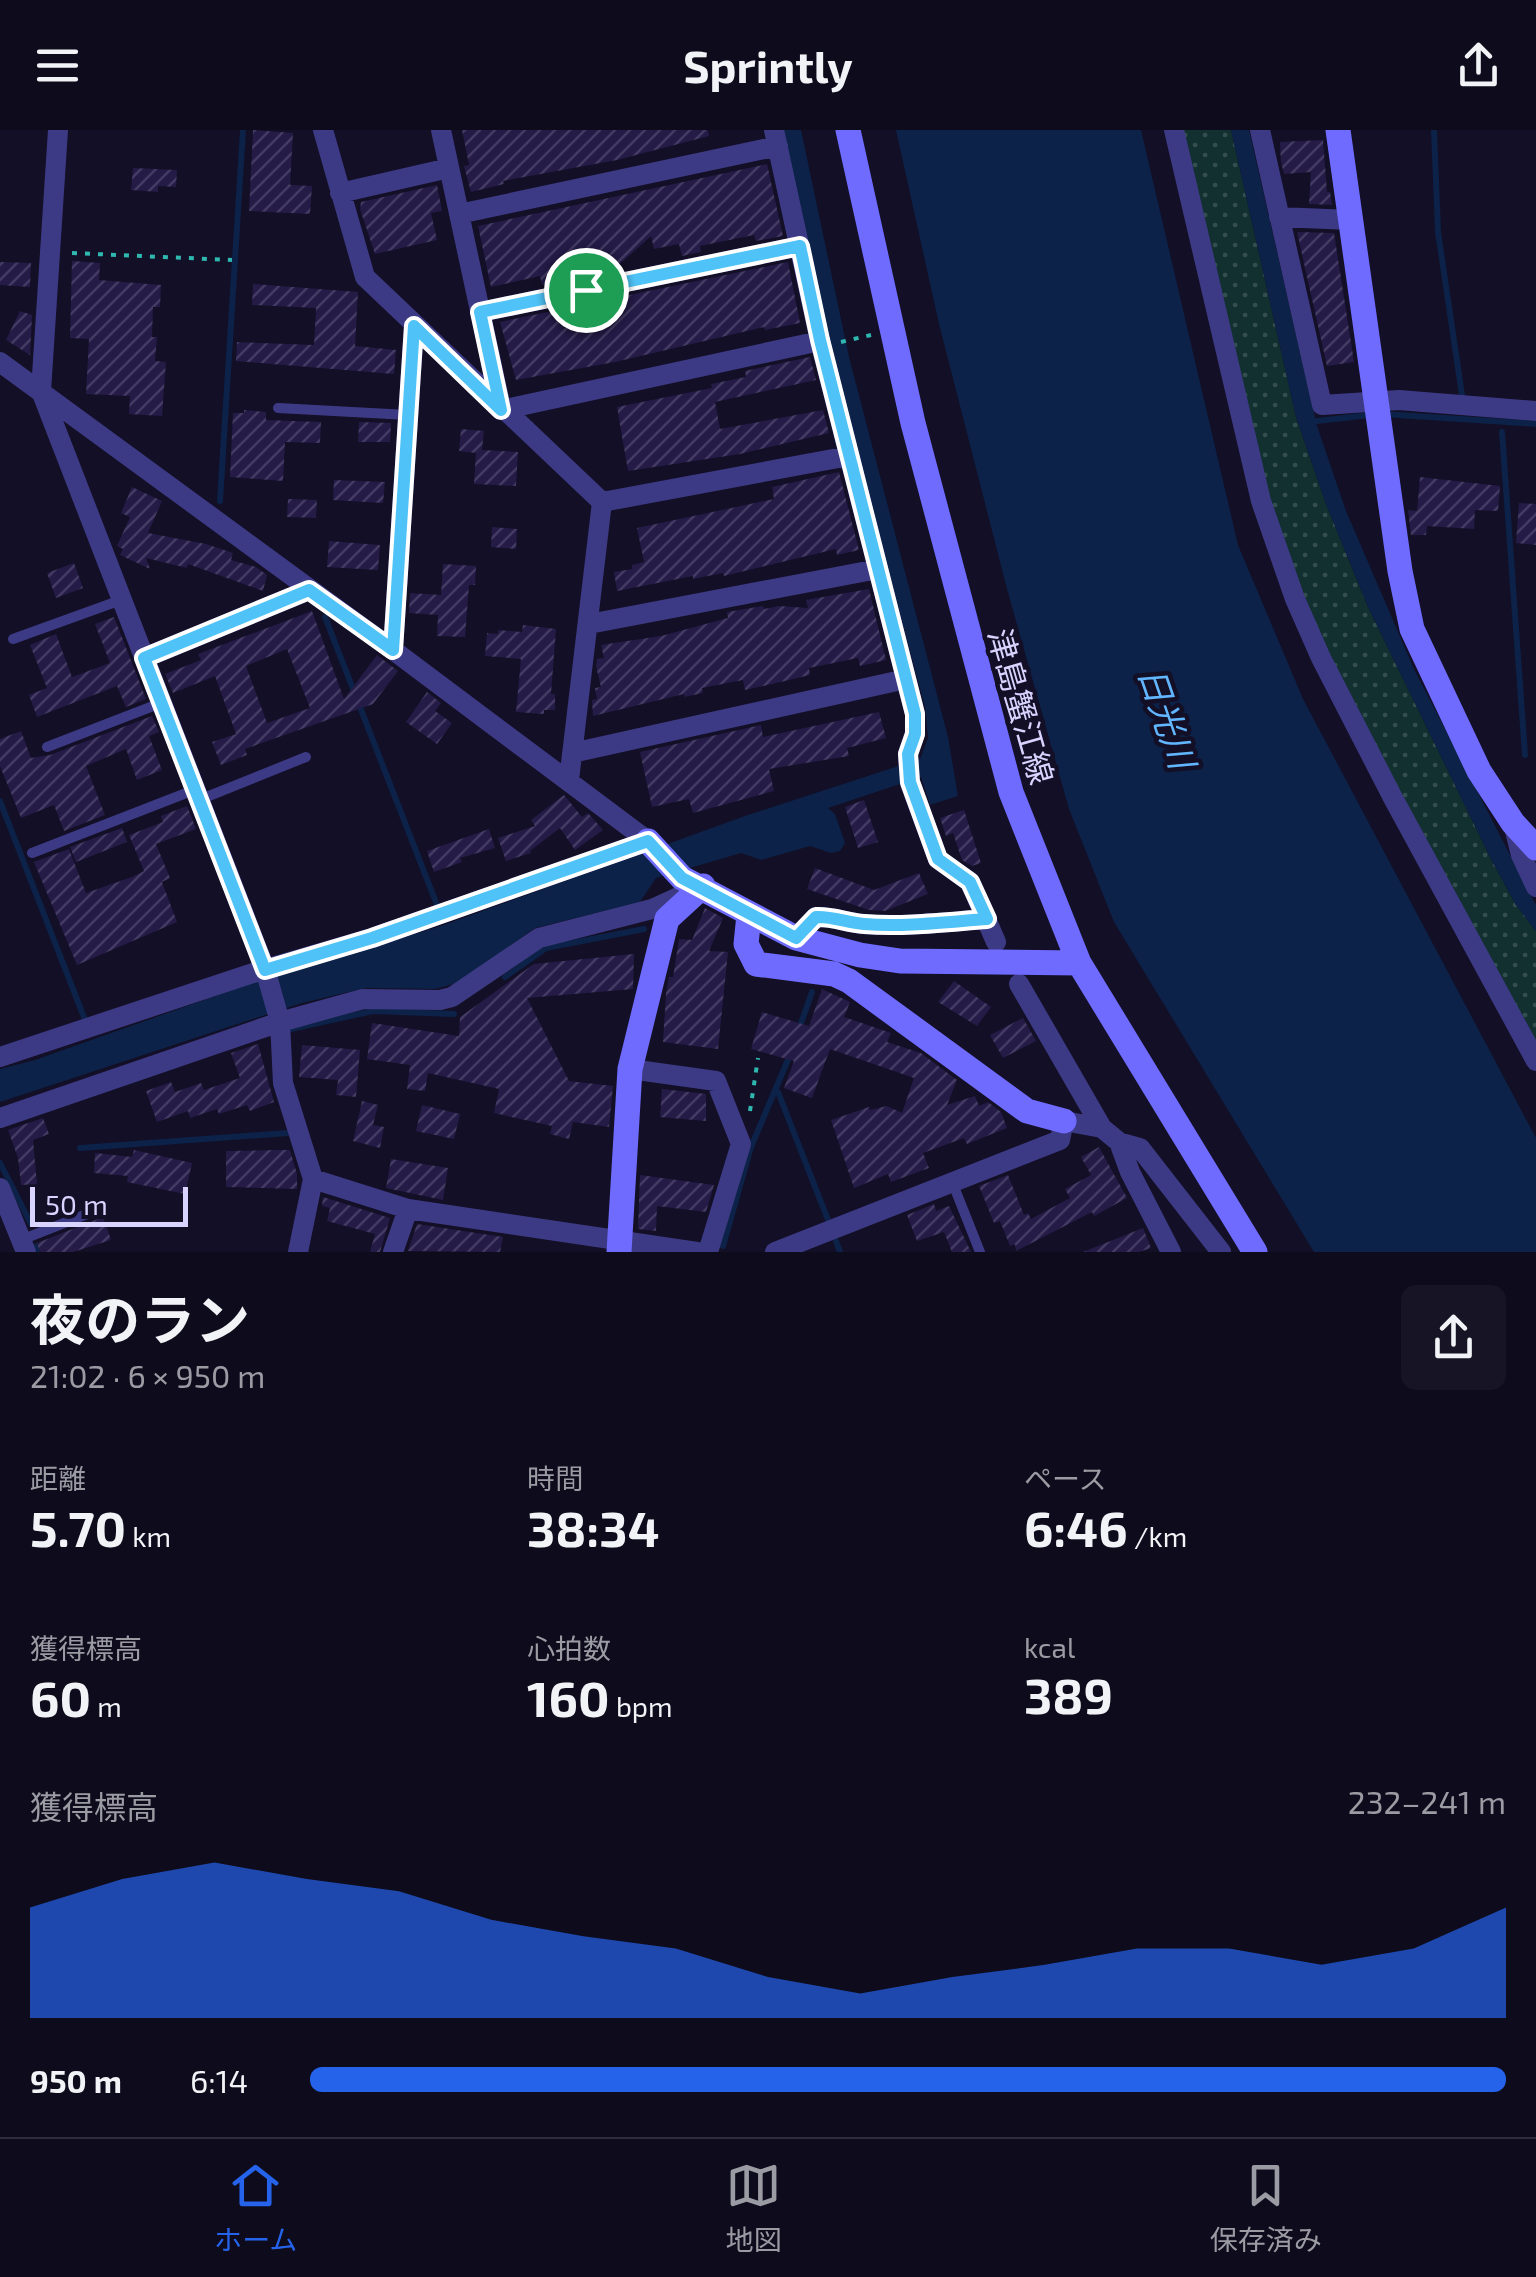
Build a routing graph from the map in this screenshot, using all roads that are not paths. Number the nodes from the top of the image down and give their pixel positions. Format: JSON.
{"nodes":[{"id":1,"x":58,"y":130,"type":"edge"},
{"id":2,"x":323,"y":130,"type":"edge"},
{"id":3,"x":440,"y":130,"type":"edge"},
{"id":4,"x":848,"y":130,"type":"edge"},
{"id":5,"x":1174,"y":130,"type":"edge"},
{"id":6,"x":1260,"y":130,"type":"edge"},
{"id":7,"x":1338,"y":130,"type":"edge"},
{"id":8,"x":776,"y":138,"type":"edge"},
{"id":9,"x":448,"y":168,"type":"junction"},
{"id":10,"x":340,"y":193,"type":"junction"},
{"id":11,"x":458,"y":214,"type":"junction"},
{"id":12,"x":1280,"y":217,"type":"junction"},
{"id":13,"x":1351,"y":220,"type":"junction"},
{"id":14,"x":800,"y":246,"type":"junction"},
{"id":15,"x":480,"y":312,"type":"junction"},
{"id":16,"x":414,"y":326,"type":"junction"},
{"id":17,"x":824,"y":343,"type":"junction"},
{"id":18,"x":0,"y":362,"type":"edge"},
{"id":19,"x":41,"y":392,"type":"junction"},
{"id":20,"x":278,"y":408,"type":"dead end"},
{"id":21,"x":1378,"y":408,"type":"junction"},
{"id":22,"x":501,"y":410,"type":"junction"},
{"id":23,"x":1536,"y":411,"type":"edge"},
{"id":24,"x":408,"y":415,"type":"junction"},
{"id":25,"x":850,"y":456,"type":"junction"},
{"id":26,"x":602,"y":502,"type":"junction"},
{"id":27,"x":878,"y":568,"type":"junction"},
{"id":28,"x":309,"y":590,"type":"junction"},
{"id":29,"x":122,"y":600,"type":"junction"},
{"id":30,"x":590,"y":624,"type":"junction"},
{"id":31,"x":13,"y":639,"type":"dead end"},
{"id":32,"x":393,"y":650,"type":"junction"},
{"id":33,"x":144,"y":658,"type":"junction"},
{"id":34,"x":906,"y":679,"type":"junction"},
{"id":35,"x":160,"y":703,"type":"junction"},
{"id":36,"x":47,"y":747,"type":"dead end"},
{"id":37,"x":572,"y":752,"type":"junction"},
{"id":38,"x":306,"y":757,"type":"dead end"},
{"id":39,"x":568,"y":780,"type":"junction"},
{"id":40,"x":196,"y":795,"type":"junction"},
{"id":41,"x":1513,"y":823,"type":"junction"},
{"id":42,"x":650,"y":843,"type":"junction"},
{"id":43,"x":1536,"y":848,"type":"edge"},
{"id":44,"x":32,"y":853,"type":"dead end"},
{"id":45,"x":692,"y":882,"type":"junction"},
{"id":46,"x":1536,"y":887,"type":"edge"},
{"id":47,"x":749,"y":916,"type":"junction"},
{"id":48,"x":987,"y":919,"type":"junction"},
{"id":49,"x":796,"y":938,"type":"junction"},
{"id":50,"x":996,"y":942,"type":"dead end"},
{"id":51,"x":1079,"y":963,"type":"junction"},
{"id":52,"x":265,"y":970,"type":"junction"},
{"id":53,"x":1020,"y":984,"type":"dead end"},
{"id":54,"x":280,"y":1022,"type":"junction"},
{"id":55,"x":0,"y":1057,"type":"edge"},
{"id":56,"x":1536,"y":1061,"type":"edge"},
{"id":57,"x":630,"y":1070,"type":"junction"},
{"id":58,"x":0,"y":1118,"type":"edge"},
{"id":59,"x":1064,"y":1121,"type":"junction"},
{"id":60,"x":1102,"y":1128,"type":"junction"},
{"id":61,"x":1119,"y":1142,"type":"junction"},
{"id":62,"x":313,"y":1178,"type":"junction"},
{"id":63,"x":953,"y":1184,"type":"junction"},
{"id":64,"x":0,"y":1188,"type":"edge"},
{"id":65,"x":408,"y":1209,"type":"junction"},
{"id":66,"x":87,"y":1214,"type":"dead end"},
{"id":67,"x":23,"y":1246,"type":"edge"},
{"id":68,"x":628,"y":1247,"type":"edge"},
{"id":69,"x":298,"y":1252,"type":"edge"},
{"id":70,"x":393,"y":1252,"type":"edge"},
{"id":71,"x":697,"y":1252,"type":"edge"},
{"id":72,"x":708,"y":1252,"type":"edge"},
{"id":73,"x":775,"y":1252,"type":"edge"},
{"id":74,"x":980,"y":1252,"type":"edge"},
{"id":75,"x":1172,"y":1252,"type":"edge"},
{"id":76,"x":1221,"y":1252,"type":"edge"},
{"id":77,"x":1255,"y":1252,"type":"edge"}],
"edges":[{"from":1,"to":19,"type":"street"},
{"from":2,"to":10,"type":"street"},
{"from":3,"to":9,"type":"street"},
{"from":4,"to":51,"type":"street","name":"津島蟹江線"},
{"from":5,"to":56,"type":"street"},
{"from":6,"to":12,"type":"street"},
{"from":7,"to":13,"type":"street"},
{"from":8,"to":11,"type":"street"},
{"from":8,"to":14,"type":"street"},
{"from":9,"to":10,"type":"street"},
{"from":9,"to":11,"type":"street"},
{"from":10,"to":16,"type":"street"},
{"from":11,"to":15,"type":"street"},
{"from":12,"to":13,"type":"street"},
{"from":12,"to":21,"type":"street"},
{"from":13,"to":21,"type":"street"},
{"from":14,"to":15,"type":"street"},
{"from":14,"to":17,"type":"street"},
{"from":15,"to":22,"type":"street"},
{"from":16,"to":22,"type":"street"},
{"from":16,"to":24,"type":"street"},
{"from":17,"to":22,"type":"street"},
{"from":17,"to":25,"type":"street"},
{"from":18,"to":19,"type":"street"},
{"from":19,"to":28,"type":"street"},
{"from":19,"to":29,"type":"street"},
{"from":20,"to":24,"type":"lane"},
{"from":21,"to":23,"type":"street"},
{"from":21,"to":41,"type":"street"},
{"from":22,"to":26,"type":"street"},
{"from":24,"to":32,"type":"street"},
{"from":25,"to":26,"type":"street"},
{"from":25,"to":27,"type":"street"},
{"from":26,"to":30,"type":"street"},
{"from":27,"to":30,"type":"street"},
{"from":27,"to":34,"type":"street"},
{"from":28,"to":32,"type":"street"},
{"from":28,"to":33,"type":"street"},
{"from":29,"to":31,"type":"lane"},
{"from":29,"to":33,"type":"street"},
{"from":30,"to":37,"type":"street"},
{"from":32,"to":39,"type":"street"},
{"from":33,"to":35,"type":"street"},
{"from":34,"to":37,"type":"street"},
{"from":34,"to":48,"type":"street"},
{"from":35,"to":36,"type":"lane"},
{"from":35,"to":40,"type":"street"},
{"from":37,"to":39,"type":"street"},
{"from":38,"to":40,"type":"lane"},
{"from":39,"to":42,"type":"street"},
{"from":40,"to":44,"type":"lane"},
{"from":40,"to":52,"type":"street"},
{"from":41,"to":43,"type":"street"},
{"from":41,"to":46,"type":"street"},
{"from":42,"to":45,"type":"street"},
{"from":42,"to":52,"type":"street"},
{"from":45,"to":47,"type":"street"},
{"from":45,"to":54,"type":"street"},
{"from":45,"to":57,"type":"street"},
{"from":47,"to":49,"type":"street"},
{"from":47,"to":59,"type":"street"},
{"from":48,"to":49,"type":"street"},
{"from":48,"to":50,"type":"street"},
{"from":49,"to":51,"type":"street"},
{"from":51,"to":77,"type":"street","name":"津島蟹江線"},
{"from":52,"to":54,"type":"street"},
{"from":52,"to":55,"type":"street"},
{"from":53,"to":60,"type":"street"},
{"from":54,"to":58,"type":"street"},
{"from":54,"to":62,"type":"street"},
{"from":57,"to":68,"type":"street"},
{"from":57,"to":72,"type":"street"},
{"from":59,"to":60,"type":"street"},
{"from":59,"to":63,"type":"street"},
{"from":60,"to":61,"type":"street"},
{"from":61,"to":75,"type":"street"},
{"from":61,"to":76,"type":"street"},
{"from":62,"to":65,"type":"street"},
{"from":62,"to":69,"type":"street"},
{"from":63,"to":73,"type":"street"},
{"from":63,"to":74,"type":"lane"},
{"from":64,"to":67,"type":"street"},
{"from":65,"to":68,"type":"street"},
{"from":65,"to":70,"type":"street"},
{"from":66,"to":67,"type":"lane"},
{"from":68,"to":71,"type":"street"}]}
